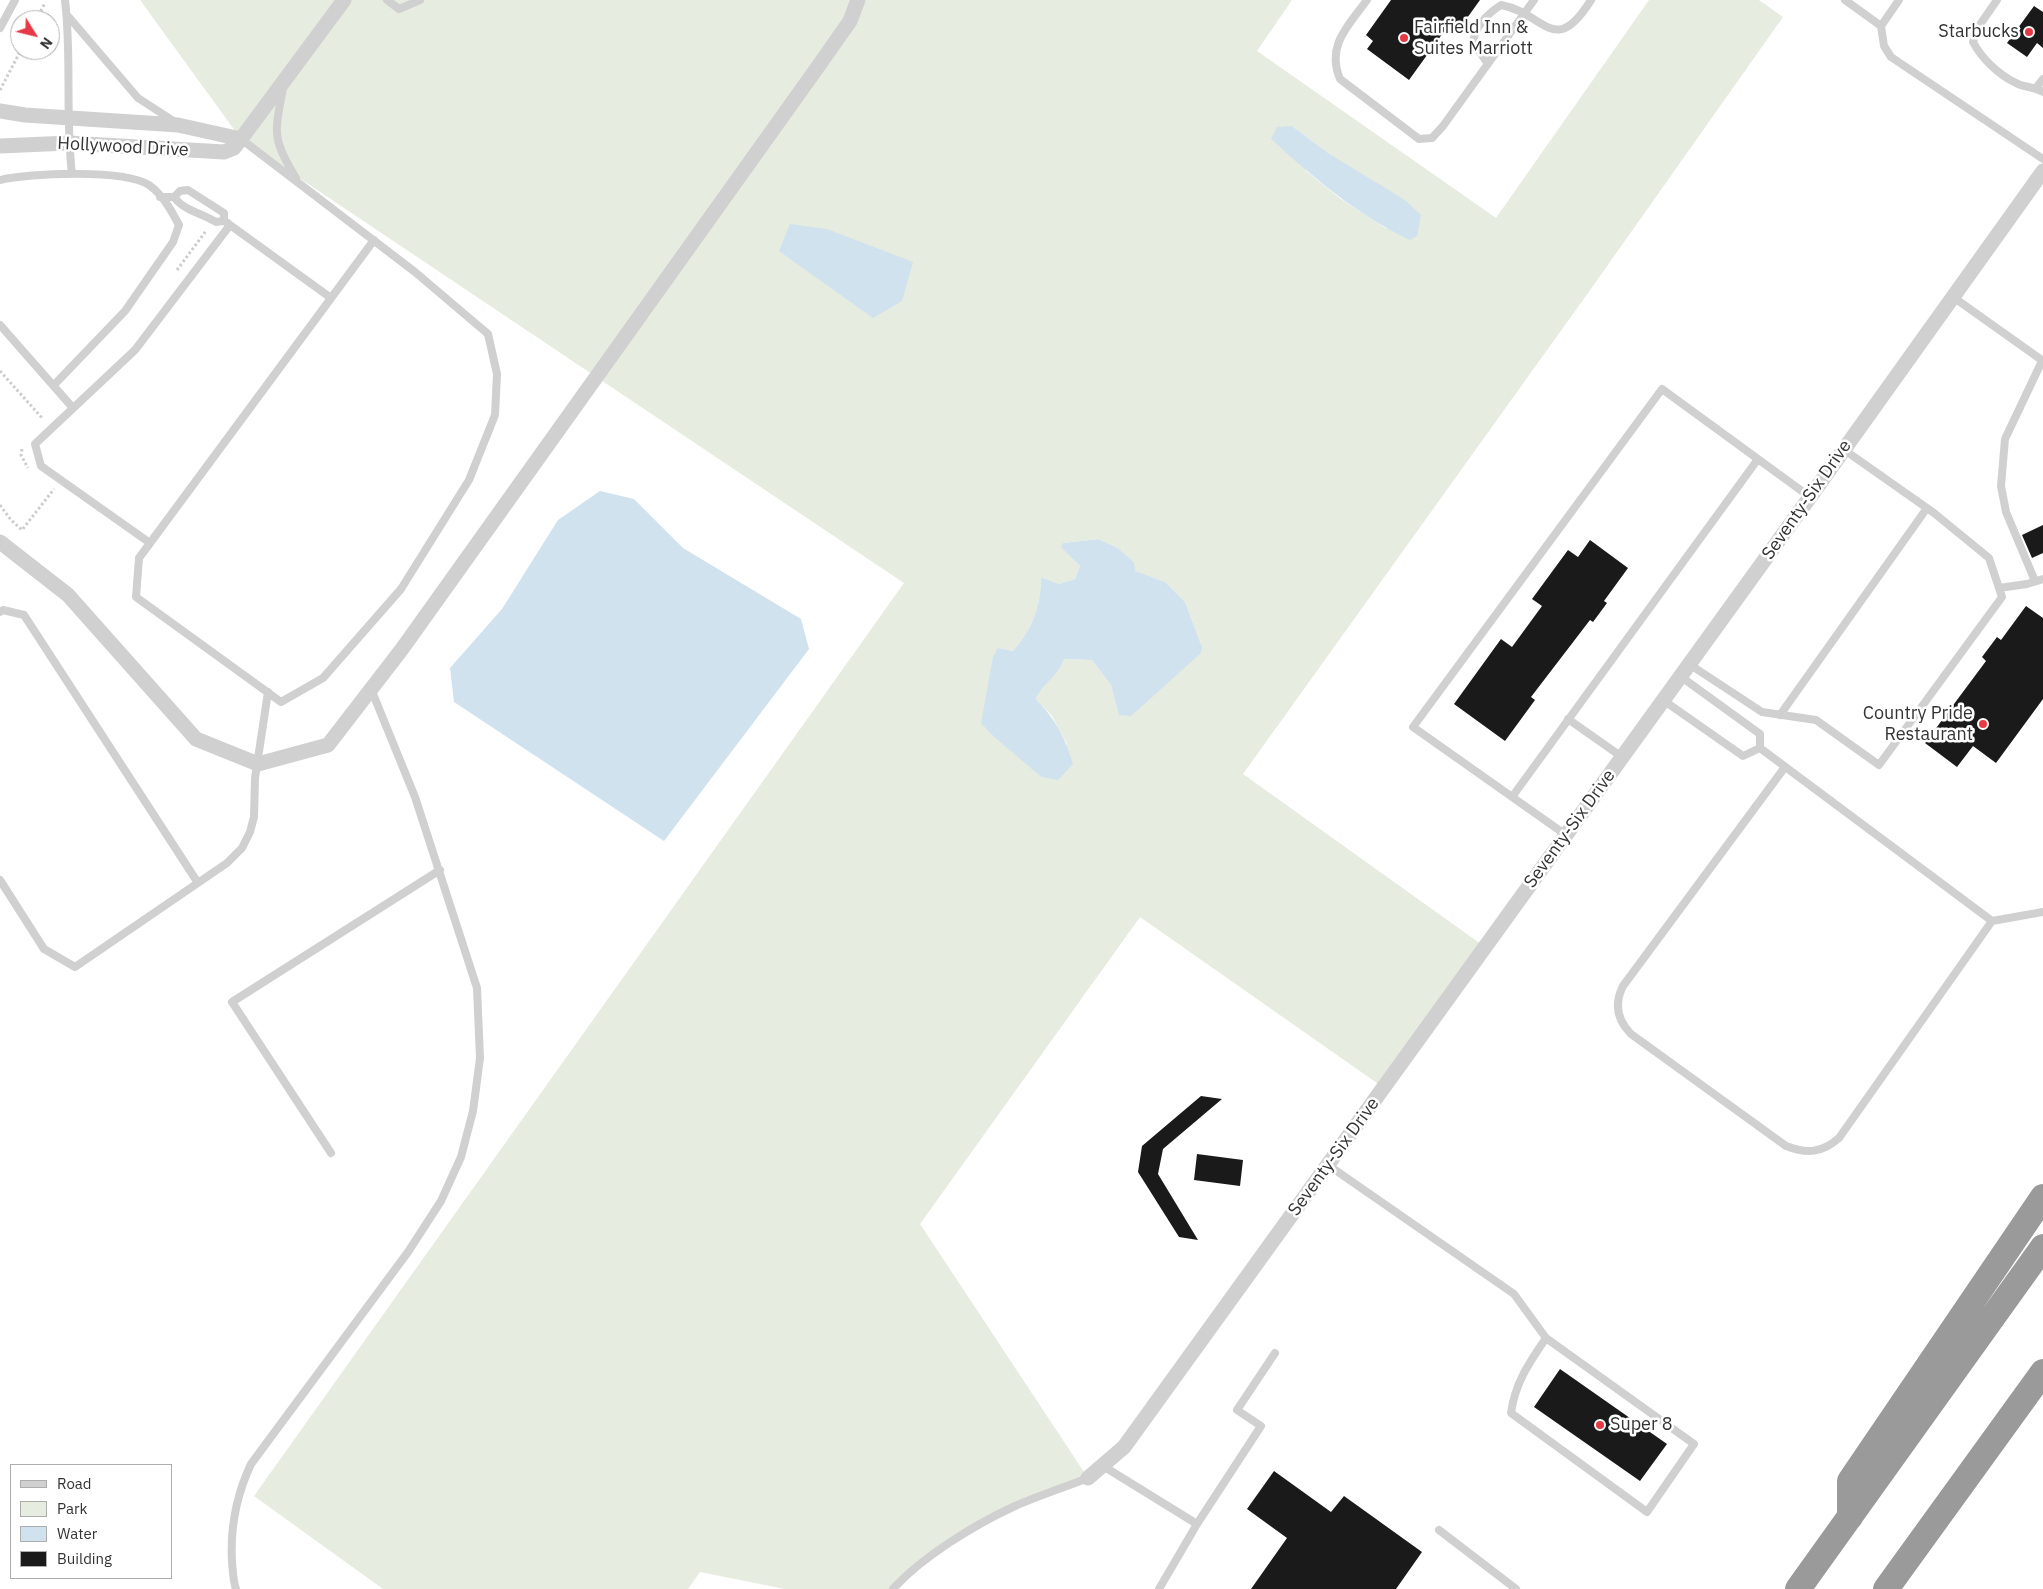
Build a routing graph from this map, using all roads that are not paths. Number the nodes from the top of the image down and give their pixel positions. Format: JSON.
{"nodes":[{"id":1,"x":15,"y":0,"type":"edge"},
{"id":2,"x":65,"y":0,"type":"edge"},
{"id":3,"x":386,"y":0,"type":"edge"},
{"id":4,"x":420,"y":0,"type":"edge"},
{"id":5,"x":858,"y":0,"type":"edge"},
{"id":6,"x":1367,"y":0,"type":"edge"},
{"id":7,"x":1534,"y":0,"type":"edge"},
{"id":8,"x":1591,"y":0,"type":"edge"},
{"id":9,"x":1845,"y":0,"type":"edge"},
{"id":10,"x":1899,"y":0,"type":"edge"},
{"id":11,"x":1997,"y":0,"type":"edge"},
{"id":12,"x":342,"y":2,"type":"edge"},
{"id":13,"x":1525,"y":14,"type":"junction"},
{"id":14,"x":66,"y":15,"type":"junction"},
{"id":15,"x":1881,"y":26,"type":"junction"},
{"id":16,"x":0,"y":28,"type":"edge"},
{"id":17,"x":1488,"y":64,"type":"junction"},
{"id":18,"x":2043,"y":78,"type":"edge"},
{"id":19,"x":285,"y":80,"type":"junction"},
{"id":20,"x":2040,"y":90,"type":"edge"},
{"id":21,"x":0,"y":111,"type":"edge"},
{"id":22,"x":69,"y":117,"type":"junction"},
{"id":23,"x":178,"y":125,"type":"junction"},
{"id":24,"x":241,"y":139,"type":"junction"},
{"id":25,"x":69,"y":144,"type":"junction"},
{"id":26,"x":0,"y":146,"type":"edge"},
{"id":27,"x":2043,"y":158,"type":"edge"},
{"id":28,"x":2043,"y":171,"type":"edge"},
{"id":29,"x":72,"y":174,"type":"junction"},
{"id":30,"x":0,"y":180,"type":"edge"},
{"id":31,"x":300,"y":184,"type":"junction"},
{"id":32,"x":160,"y":197,"type":"junction"},
{"id":33,"x":174,"y":197,"type":"junction"},
{"id":34,"x":227,"y":222,"type":"junction"},
{"id":35,"x":374,"y":240,"type":"junction"},
{"id":36,"x":1952,"y":297,"type":"junction"},
{"id":37,"x":331,"y":298,"type":"junction"},
{"id":38,"x":0,"y":325,"type":"edge"},
{"id":39,"x":2042,"y":361,"type":"edge"},
{"id":40,"x":54,"y":385,"type":"junction"},
{"id":41,"x":73,"y":408,"type":"junction"},
{"id":42,"x":1843,"y":449,"type":"junction"},
{"id":43,"x":1758,"y":459,"type":"junction"},
{"id":44,"x":1810,"y":497,"type":"junction"},
{"id":45,"x":1927,"y":508,"type":"junction"},
{"id":46,"x":0,"y":542,"type":"edge"},
{"id":47,"x":150,"y":543,"type":"junction"},
{"id":48,"x":2039,"y":580,"type":"edge"},
{"id":49,"x":1999,"y":588,"type":"junction"},
{"id":50,"x":0,"y":612,"type":"edge"},
{"id":51,"x":1684,"y":670,"type":"junction"},
{"id":52,"x":371,"y":689,"type":"junction"},
{"id":53,"x":268,"y":692,"type":"junction"},
{"id":54,"x":1663,"y":700,"type":"junction"},
{"id":55,"x":1780,"y":715,"type":"junction"},
{"id":56,"x":1568,"y":719,"type":"junction"},
{"id":57,"x":1760,"y":748,"type":"junction"},
{"id":58,"x":1622,"y":757,"type":"junction"},
{"id":59,"x":258,"y":764,"type":"junction"},
{"id":60,"x":1785,"y":767,"type":"junction"},
{"id":61,"x":1512,"y":797,"type":"junction"},
{"id":62,"x":1566,"y":835,"type":"junction"},
{"id":63,"x":440,"y":870,"type":"junction"},
{"id":64,"x":0,"y":880,"type":"edge"},
{"id":65,"x":198,"y":883,"type":"junction"},
{"id":66,"x":2043,"y":912,"type":"edge"},
{"id":67,"x":1992,"y":921,"type":"junction"},
{"id":68,"x":331,"y":1153,"type":"dead end"},
{"id":69,"x":1328,"y":1166,"type":"junction"},
{"id":70,"x":2043,"y":1198,"type":"edge"},
{"id":71,"x":2043,"y":1247,"type":"edge"},
{"id":72,"x":1546,"y":1338,"type":"junction"},
{"id":73,"x":1275,"y":1353,"type":"dead end"},
{"id":74,"x":2043,"y":1372,"type":"edge"},
{"id":75,"x":1103,"y":1466,"type":"junction"},
{"id":76,"x":1088,"y":1478,"type":"joint"},
{"id":77,"x":1850,"y":1517,"type":"junction"},
{"id":78,"x":1197,"y":1524,"type":"junction"},
{"id":79,"x":1439,"y":1530,"type":"dead end"},
{"id":80,"x":236,"y":1589,"type":"edge"},
{"id":81,"x":893,"y":1589,"type":"edge"},
{"id":82,"x":1159,"y":1589,"type":"edge"},
{"id":83,"x":1516,"y":1589,"type":"edge"},
{"id":84,"x":1798,"y":1589,"type":"edge"},
{"id":85,"x":1886,"y":1589,"type":"edge"}],
"edges":[{"from":1,"to":16,"type":"lane"},
{"from":2,"to":14,"type":"lane"},
{"from":3,"to":4,"type":"lane"},
{"from":5,"to":52,"type":"street"},
{"from":6,"to":17,"type":"lane"},
{"from":7,"to":13,"type":"lane"},
{"from":8,"to":13,"type":"lane"},
{"from":9,"to":15,"type":"lane"},
{"from":10,"to":15,"type":"lane"},
{"from":11,"to":20,"type":"lane"},
{"from":12,"to":19,"type":"street","name":"Hollywood Drive"},
{"from":13,"to":17,"type":"lane"},
{"from":13,"to":17,"type":"lane"},
{"from":14,"to":22,"type":"lane"},
{"from":14,"to":23,"type":"lane"},
{"from":15,"to":27,"type":"lane"},
{"from":18,"to":20,"type":"lane"},
{"from":19,"to":24,"type":"street","name":"Hollywood Drive"},
{"from":19,"to":31,"type":"lane"},
{"from":21,"to":22,"type":"street","name":"Hollywood Drive"},
{"from":22,"to":23,"type":"street","name":"Hollywood Drive"},
{"from":22,"to":25,"type":"lane"},
{"from":23,"to":24,"type":"street","name":"Hollywood Drive"},
{"from":24,"to":25,"type":"street","name":"Hollywood Drive"},
{"from":24,"to":31,"type":"lane"},
{"from":25,"to":26,"type":"street","name":"Hollywood Drive"},
{"from":25,"to":29,"type":"lane"},
{"from":28,"to":36,"type":"street","name":"Seventy-Six Drive"},
{"from":29,"to":30,"type":"lane"},
{"from":29,"to":32,"type":"lane"},
{"from":31,"to":35,"type":"lane"},
{"from":32,"to":33,"type":"lane"},
{"from":32,"to":40,"type":"lane"},
{"from":33,"to":34,"type":"lane"},
{"from":33,"to":34,"type":"lane"},
{"from":34,"to":37,"type":"lane"},
{"from":34,"to":41,"type":"lane"},
{"from":35,"to":37,"type":"lane"},
{"from":35,"to":53,"type":"lane"},
{"from":36,"to":39,"type":"lane"},
{"from":36,"to":42,"type":"street","name":"Seventy-Six Drive"},
{"from":37,"to":47,"type":"lane"},
{"from":38,"to":40,"type":"lane"},
{"from":39,"to":48,"type":"lane"},
{"from":40,"to":41,"type":"lane"},
{"from":41,"to":47,"type":"lane"},
{"from":42,"to":44,"type":"street","name":"Seventy-Six Drive"},
{"from":42,"to":45,"type":"lane"},
{"from":43,"to":44,"type":"lane"},
{"from":43,"to":56,"type":"lane"},
{"from":43,"to":61,"type":"lane"},
{"from":44,"to":51,"type":"street","name":"Seventy-Six Drive"},
{"from":45,"to":49,"type":"lane"},
{"from":45,"to":55,"type":"lane"},
{"from":46,"to":59,"type":"street"},
{"from":47,"to":53,"type":"lane"},
{"from":48,"to":49,"type":"lane"},
{"from":49,"to":55,"type":"lane"},
{"from":50,"to":65,"type":"lane"},
{"from":51,"to":54,"type":"street","name":"Seventy-Six Drive"},
{"from":51,"to":55,"type":"lane"},
{"from":51,"to":57,"type":"lane"},
{"from":52,"to":59,"type":"street"},
{"from":52,"to":63,"type":"lane"},
{"from":53,"to":59,"type":"lane"},
{"from":54,"to":57,"type":"lane"},
{"from":54,"to":58,"type":"street","name":"Seventy-Six Drive"},
{"from":56,"to":58,"type":"lane"},
{"from":56,"to":61,"type":"lane"},
{"from":57,"to":60,"type":"lane"},
{"from":58,"to":62,"type":"street","name":"Seventy-Six Drive"},
{"from":59,"to":65,"type":"lane"},
{"from":60,"to":67,"type":"lane"},
{"from":60,"to":67,"type":"lane"},
{"from":61,"to":62,"type":"lane"},
{"from":62,"to":69,"type":"street","name":"Seventy-Six Drive"},
{"from":63,"to":68,"type":"lane"},
{"from":63,"to":80,"type":"lane"},
{"from":64,"to":65,"type":"lane"},
{"from":66,"to":67,"type":"lane"},
{"from":69,"to":72,"type":"lane"},
{"from":69,"to":75,"type":"street","name":"Seventy-Six Drive"},
{"from":70,"to":77,"type":"highway"},
{"from":71,"to":77,"type":"highway"},
{"from":72,"to":72,"type":"lane"},
{"from":73,"to":78,"type":"lane"},
{"from":74,"to":85,"type":"highway"},
{"from":75,"to":76,"type":"street","name":"Seventy-Six Drive"},
{"from":75,"to":78,"type":"lane"},
{"from":76,"to":81,"type":"lane"},
{"from":77,"to":84,"type":"highway"},
{"from":78,"to":82,"type":"lane"},
{"from":79,"to":83,"type":"lane"}]}
